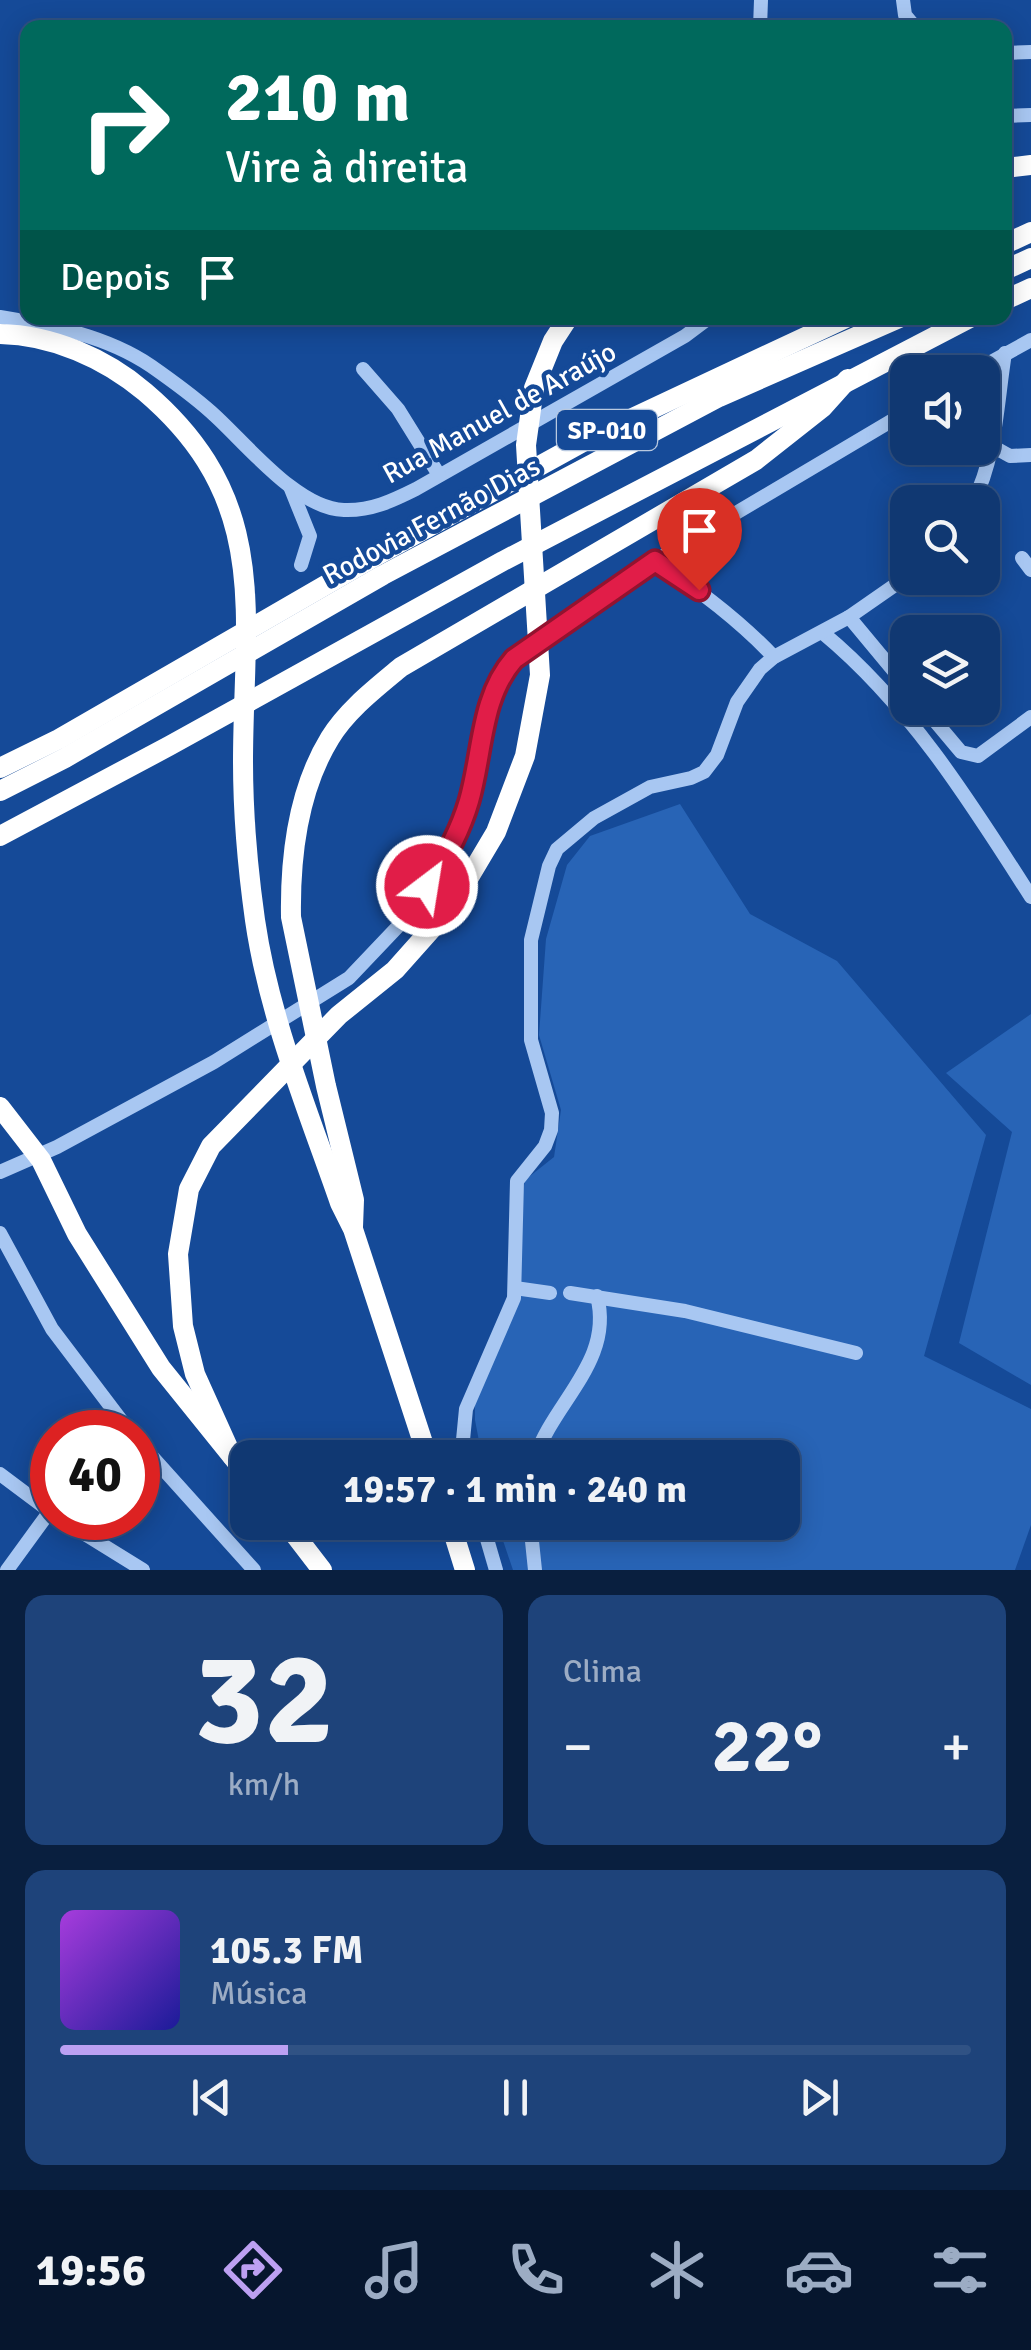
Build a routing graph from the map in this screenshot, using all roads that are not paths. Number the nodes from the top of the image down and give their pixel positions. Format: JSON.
{"nodes":[{"id":1,"x":50,"y":325,"type":"edge"},
{"id":2,"x":563,"y":325,"type":"edge"},
{"id":3,"x":700,"y":325,"type":"edge"},
{"id":4,"x":831,"y":325,"type":"edge"},
{"id":5,"x":883,"y":325,"type":"edge"},
{"id":6,"x":956,"y":325,"type":"edge"},
{"id":7,"x":0,"y":334,"type":"edge"},
{"id":8,"x":1031,"y":340,"type":"edge"},
{"id":9,"x":1005,"y":354,"type":"junction"},
{"id":10,"x":1000,"y":357,"type":"edge"},
{"id":11,"x":364,"y":369,"type":"dead end"},
{"id":12,"x":848,"y":379,"type":"junction"},
{"id":13,"x":1000,"y":389,"type":"edge"},
{"id":14,"x":890,"y":422,"type":"edge"},
{"id":15,"x":1000,"y":450,"type":"edge"},
{"id":16,"x":1031,"y":455,"type":"edge"},
{"id":17,"x":439,"y":475,"type":"junction"},
{"id":18,"x":288,"y":484,"type":"junction"},
{"id":19,"x":655,"y":561,"type":"junction"},
{"id":20,"x":301,"y":565,"type":"dead end"},
{"id":21,"x":890,"y":589,"type":"edge"},
{"id":22,"x":849,"y":618,"type":"junction"},
{"id":23,"x":823,"y":633,"type":"junction"},
{"id":24,"x":774,"y":657,"type":"junction"},
{"id":25,"x":890,"y":667,"type":"edge"},
{"id":26,"x":1031,"y":717,"type":"edge"},
{"id":27,"x":938,"y":725,"type":"edge"},
{"id":28,"x":0,"y":768,"type":"edge"},
{"id":29,"x":0,"y":791,"type":"edge"},
{"id":30,"x":0,"y":836,"type":"edge"},
{"id":31,"x":1031,"y":897,"type":"edge"},
{"id":32,"x":0,"y":1107,"type":"edge"},
{"id":33,"x":1,"y":1172,"type":"edge"},
{"id":34,"x":353,"y":1229,"type":"junction"},
{"id":35,"x":0,"y":1233,"type":"edge"},
{"id":36,"x":515,"y":1288,"type":"junction"},
{"id":37,"x":550,"y":1293,"type":"dead end"},
{"id":38,"x":570,"y":1293,"type":"dead end"},
{"id":39,"x":597,"y":1296,"type":"junction"},
{"id":40,"x":856,"y":1353,"type":"dead end"},
{"id":41,"x":113,"y":1410,"type":"edge"},
{"id":42,"x":422,"y":1440,"type":"edge"},
{"id":43,"x":462,"y":1440,"type":"edge"},
{"id":44,"x":545,"y":1440,"type":"edge"},
{"id":45,"x":230,"y":1452,"type":"edge"},
{"id":46,"x":230,"y":1453,"type":"edge"},
{"id":47,"x":160,"y":1465,"type":"edge"},
{"id":48,"x":0,"y":1474,"type":"edge"},
{"id":49,"x":30,"y":1496,"type":"edge"},
{"id":50,"x":32,"y":1540,"type":"edge"},
{"id":51,"x":95,"y":1540,"type":"edge"},
{"id":52,"x":298,"y":1540,"type":"edge"},
{"id":53,"x":456,"y":1540,"type":"edge"},
{"id":54,"x":487,"y":1540,"type":"edge"},
{"id":55,"x":532,"y":1540,"type":"edge"},
{"id":56,"x":7,"y":1570,"type":"edge"},
{"id":57,"x":143,"y":1570,"type":"edge"},
{"id":58,"x":254,"y":1570,"type":"edge"},
{"id":59,"x":322,"y":1570,"type":"edge"},
{"id":60,"x":465,"y":1570,"type":"edge"},
{"id":61,"x":496,"y":1570,"type":"edge"},
{"id":62,"x":535,"y":1570,"type":"edge"}],
"edges":[{"from":1,"to":18,"type":"street","name":"Rua Manuel de Araújo"},
{"from":2,"to":45,"type":"highway"},
{"from":3,"to":17,"type":"street","name":"Rua Manuel de Araújo"},
{"from":4,"to":28,"type":"highway","name":"Rodovia Fernão Dias","number":"SP-010"},
{"from":5,"to":29,"type":"highway","name":"Rodovia Fernão Dias","number":"SP-010"},
{"from":6,"to":12,"type":"highway"},
{"from":7,"to":34,"type":"highway"},
{"from":8,"to":9,"type":"street"},
{"from":9,"to":10,"type":"street"},
{"from":9,"to":13,"type":"street"},
{"from":11,"to":17,"type":"street"},
{"from":12,"to":30,"type":"highway"},
{"from":12,"to":34,"type":"highway"},
{"from":14,"to":19,"type":"street"},
{"from":15,"to":16,"type":"street"},
{"from":17,"to":18,"type":"street","name":"Rua Manuel de Araújo"},
{"from":18,"to":20,"type":"street"},
{"from":19,"to":24,"type":"street"},
{"from":19,"to":33,"type":"street"},
{"from":21,"to":22,"type":"street"},
{"from":22,"to":23,"type":"street"},
{"from":22,"to":25,"type":"street"},
{"from":23,"to":24,"type":"street"},
{"from":23,"to":31,"type":"street"},
{"from":24,"to":36,"type":"street"},
{"from":26,"to":27,"type":"street"},
{"from":32,"to":46,"type":"highway"},
{"from":34,"to":42,"type":"highway"},
{"from":35,"to":41,"type":"street"},
{"from":36,"to":37,"type":"street"},
{"from":36,"to":43,"type":"street"},
{"from":38,"to":39,"type":"street"},
{"from":39,"to":40,"type":"street"},
{"from":39,"to":44,"type":"street"},
{"from":47,"to":58,"type":"street"},
{"from":48,"to":49,"type":"street"},
{"from":50,"to":56,"type":"street"},
{"from":51,"to":57,"type":"street"},
{"from":52,"to":59,"type":"highway"},
{"from":53,"to":60,"type":"highway"},
{"from":54,"to":61,"type":"street"},
{"from":55,"to":62,"type":"street"}]}
